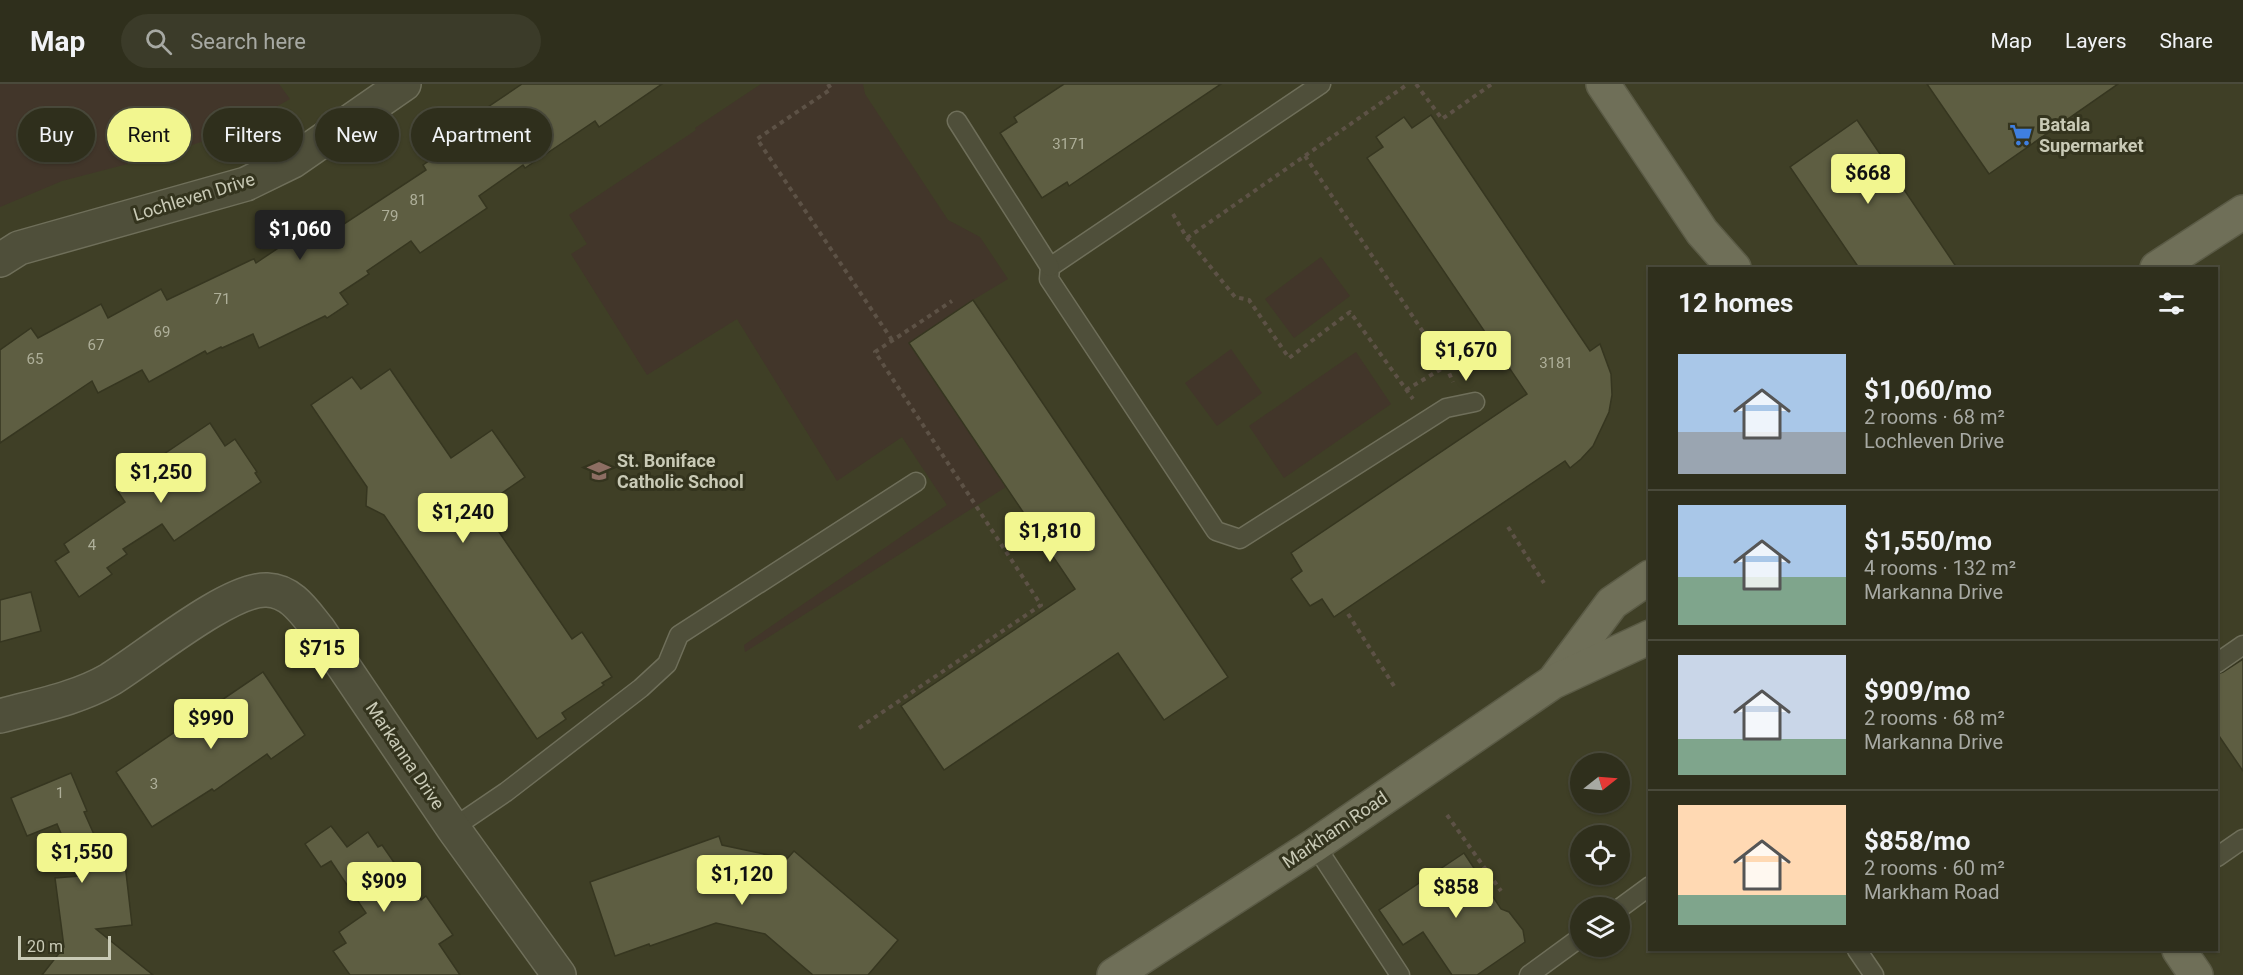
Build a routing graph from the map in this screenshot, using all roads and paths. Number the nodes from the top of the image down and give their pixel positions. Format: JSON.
{"nodes":[{"id":1,"x":404,"y":84,"type":"edge"},
{"id":2,"x":828,"y":84,"type":"edge"},
{"id":3,"x":1321,"y":84,"type":"edge"},
{"id":4,"x":1408,"y":84,"type":"edge"},
{"id":5,"x":1416,"y":84,"type":"edge"},
{"id":6,"x":1492,"y":84,"type":"edge"},
{"id":7,"x":1603,"y":84,"type":"edge"},
{"id":8,"x":957,"y":121,"type":"dead end"},
{"id":9,"x":1305,"y":156,"type":"junction"},
{"id":10,"x":1161,"y":192,"type":"junction"},
{"id":11,"x":2243,"y":212,"type":"edge"},
{"id":12,"x":1702,"y":232,"type":"junction"},
{"id":13,"x":1187,"y":238,"type":"junction"},
{"id":14,"x":0,"y":260,"type":"edge"},
{"id":15,"x":1050,"y":267,"type":"junction"},
{"id":16,"x":1717,"y":267,"type":"edge"},
{"id":17,"x":1733,"y":267,"type":"edge"},
{"id":18,"x":2159,"y":267,"type":"edge"},
{"id":19,"x":952,"y":301,"type":"dead end"},
{"id":20,"x":892,"y":340,"type":"junction"},
{"id":21,"x":1446,"y":366,"type":"junction"},
{"id":22,"x":1406,"y":390,"type":"junction"},
{"id":23,"x":1468,"y":403,"type":"joint"},
{"id":24,"x":1428,"y":419,"type":"junction"},
{"id":25,"x":916,"y":482,"type":"dead end"},
{"id":26,"x":1508,"y":528,"type":"dead end"},
{"id":27,"x":1648,"y":579,"type":"edge"},
{"id":28,"x":1544,"y":584,"type":"dead end"},
{"id":29,"x":1348,"y":614,"type":"dead end"},
{"id":30,"x":1648,"y":643,"type":"edge"},
{"id":31,"x":2243,"y":645,"type":"edge"},
{"id":32,"x":2218,"y":662,"type":"edge"},
{"id":33,"x":1553,"y":682,"type":"junction"},
{"id":34,"x":1394,"y":686,"type":"dead end"},
{"id":35,"x":0,"y":716,"type":"edge"},
{"id":36,"x":859,"y":728,"type":"dead end"},
{"id":37,"x":1448,"y":815,"type":"dead end"},
{"id":38,"x":453,"y":828,"type":"junction"},
{"id":39,"x":2243,"y":839,"type":"edge"},
{"id":40,"x":1315,"y":845,"type":"junction"},
{"id":41,"x":2218,"y":856,"type":"edge"},
{"id":42,"x":1648,"y":887,"type":"edge"},
{"id":43,"x":1501,"y":891,"type":"dead end"},
{"id":44,"x":1630,"y":901,"type":"edge"},
{"id":45,"x":1570,"y":945,"type":"edge"},
{"id":46,"x":1858,"y":951,"type":"edge"},
{"id":47,"x":2180,"y":951,"type":"edge"},
{"id":48,"x":559,"y":975,"type":"edge"},
{"id":49,"x":1114,"y":975,"type":"edge"},
{"id":50,"x":1400,"y":975,"type":"edge"},
{"id":51,"x":1529,"y":975,"type":"edge"},
{"id":52,"x":1874,"y":975,"type":"edge"},
{"id":53,"x":2196,"y":975,"type":"edge"}],
"edges":[{"from":1,"to":14,"type":"street","name":"Lochleven Drive"},
{"from":2,"to":20,"type":"path"},
{"from":3,"to":10,"type":"lane"},
{"from":4,"to":9,"type":"path"},
{"from":5,"to":6,"type":"path"},
{"from":7,"to":12,"type":"main road"},
{"from":8,"to":15,"type":"lane"},
{"from":9,"to":13,"type":"path"},
{"from":9,"to":21,"type":"path"},
{"from":10,"to":13,"type":"path"},
{"from":10,"to":15,"type":"lane"},
{"from":11,"to":18,"type":"main road"},
{"from":12,"to":16,"type":"main road"},
{"from":12,"to":17,"type":"main road"},
{"from":13,"to":22,"type":"path"},
{"from":15,"to":24,"type":"lane"},
{"from":19,"to":20,"type":"path"},
{"from":20,"to":36,"type":"path"},
{"from":21,"to":22,"type":"path"},
{"from":21,"to":23,"type":"path"},
{"from":22,"to":24,"type":"path"},
{"from":23,"to":24,"type":"lane"},
{"from":25,"to":38,"type":"lane"},
{"from":26,"to":28,"type":"path"},
{"from":27,"to":33,"type":"main road","name":"Markham Road"},
{"from":29,"to":34,"type":"path"},
{"from":30,"to":33,"type":"main road","name":"Markham Road"},
{"from":31,"to":32,"type":"lane"},
{"from":33,"to":40,"type":"main road","name":"Markham Road"},
{"from":35,"to":38,"type":"street","name":"Markanna Drive"},
{"from":37,"to":43,"type":"path"},
{"from":38,"to":48,"type":"street","name":"Markanna Drive"},
{"from":39,"to":41,"type":"lane"},
{"from":40,"to":49,"type":"main road","name":"Markham Road"},
{"from":40,"to":50,"type":"lane"},
{"from":42,"to":44,"type":"lane"},
{"from":45,"to":51,"type":"lane"},
{"from":46,"to":52,"type":"lane"},
{"from":47,"to":53,"type":"main road"}]}
